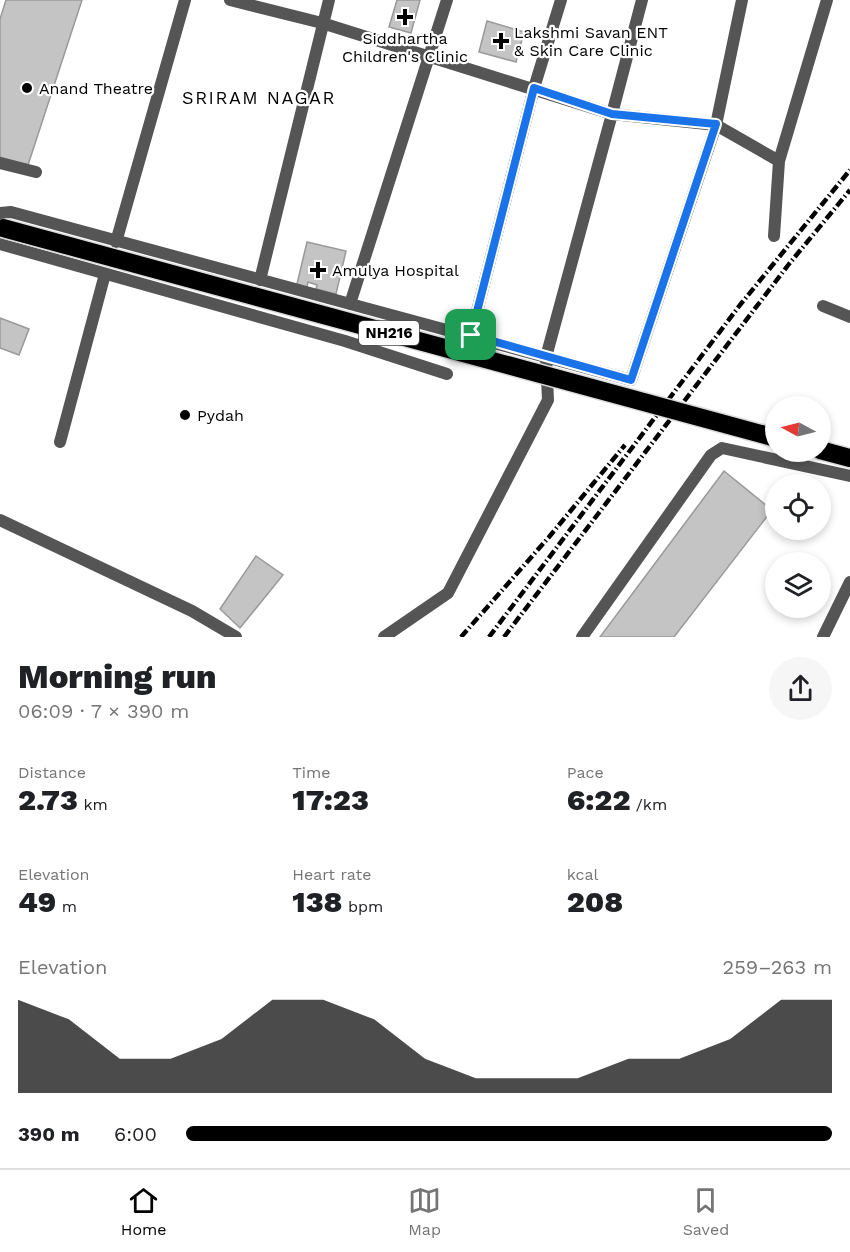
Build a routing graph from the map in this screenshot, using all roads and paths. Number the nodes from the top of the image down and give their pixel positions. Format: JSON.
{"nodes":[{"id":1,"x":184,"y":0,"type":"edge"},
{"id":2,"x":230,"y":0,"type":"edge"},
{"id":3,"x":329,"y":0,"type":"edge"},
{"id":4,"x":447,"y":0,"type":"edge"},
{"id":5,"x":561,"y":0,"type":"edge"},
{"id":6,"x":642,"y":0,"type":"edge"},
{"id":7,"x":742,"y":0,"type":"edge"},
{"id":8,"x":827,"y":0,"type":"edge"},
{"id":9,"x":322,"y":22,"type":"junction"},
{"id":10,"x":429,"y":56,"type":"junction"},
{"id":11,"x":534,"y":88,"type":"junction"},
{"id":12,"x":612,"y":114,"type":"junction"},
{"id":13,"x":716,"y":124,"type":"junction"},
{"id":14,"x":779,"y":161,"type":"junction"},
{"id":15,"x":0,"y":163,"type":"edge"},
{"id":16,"x":36,"y":172,"type":"dead end"},
{"id":17,"x":1,"y":228,"type":"edge"},
{"id":18,"x":774,"y":236,"type":"dead end"},
{"id":19,"x":116,"y":242,"type":"junction"},
{"id":20,"x":105,"y":274,"type":"junction"},
{"id":21,"x":260,"y":280,"type":"junction"},
{"id":22,"x":350,"y":304,"type":"junction"},
{"id":23,"x":823,"y":306,"type":"dead end"},
{"id":24,"x":850,"y":317,"type":"edge"},
{"id":25,"x":471,"y":335,"type":"junction"},
{"id":26,"x":546,"y":357,"type":"junction"},
{"id":27,"x":447,"y":374,"type":"dead end"},
{"id":28,"x":765,"y":435,"type":"edge"},
{"id":29,"x":60,"y":441,"type":"dead end"},
{"id":30,"x":831,"y":453,"type":"edge"},
{"id":31,"x":850,"y":458,"type":"edge"},
{"id":32,"x":850,"y":476,"type":"edge"},
{"id":33,"x":0,"y":520,"type":"edge"},
{"id":34,"x":850,"y":582,"type":"edge"},
{"id":35,"x":236,"y":637,"type":"edge"},
{"id":36,"x":384,"y":637,"type":"edge"},
{"id":37,"x":582,"y":637,"type":"edge"},
{"id":38,"x":823,"y":637,"type":"edge"}],
"edges":[{"from":1,"to":19,"type":"street"},
{"from":2,"to":9,"type":"street"},
{"from":3,"to":9,"type":"street"},
{"from":4,"to":10,"type":"street"},
{"from":5,"to":11,"type":"street"},
{"from":6,"to":12,"type":"street"},
{"from":7,"to":13,"type":"street"},
{"from":8,"to":14,"type":"street"},
{"from":9,"to":10,"type":"street"},
{"from":9,"to":21,"type":"street"},
{"from":10,"to":11,"type":"street"},
{"from":10,"to":22,"type":"street"},
{"from":11,"to":12,"type":"street"},
{"from":11,"to":25,"type":"street"},
{"from":12,"to":13,"type":"street"},
{"from":12,"to":26,"type":"street"},
{"from":13,"to":14,"type":"street"},
{"from":13,"to":26,"type":"street"},
{"from":14,"to":18,"type":"street"},
{"from":15,"to":16,"type":"street"},
{"from":17,"to":19,"type":"street"},
{"from":17,"to":20,"type":"street"},
{"from":17,"to":28,"type":"highway","number":"NH216","bridge":true},
{"from":19,"to":21,"type":"street"},
{"from":20,"to":27,"type":"street"},
{"from":20,"to":29,"type":"street"},
{"from":21,"to":22,"type":"street"},
{"from":22,"to":25,"type":"street"},
{"from":23,"to":24,"type":"street"},
{"from":25,"to":26,"type":"street"},
{"from":26,"to":36,"type":"street"},
{"from":30,"to":31,"type":"highway"},
{"from":32,"to":37,"type":"street"},
{"from":33,"to":35,"type":"street"},
{"from":34,"to":38,"type":"street"}]}
